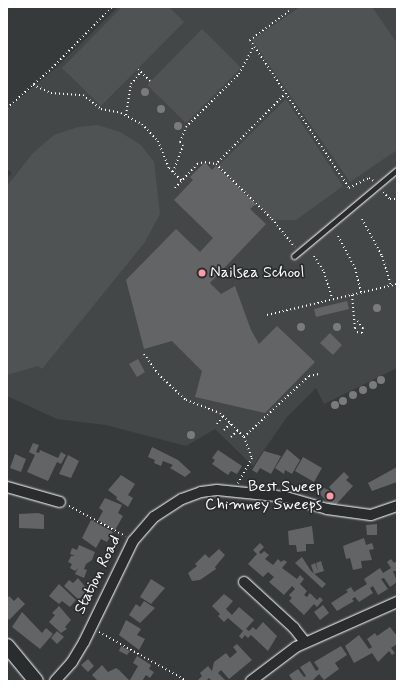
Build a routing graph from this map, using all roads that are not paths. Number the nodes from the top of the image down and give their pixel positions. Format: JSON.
{"nodes":[{"id":1,"x":397,"y":170,"type":"edge"},
{"id":2,"x":294,"y":256,"type":"dead end"},
{"id":3,"x":7,"y":487,"type":"edge"},
{"id":4,"x":60,"y":502,"type":"road end"},
{"id":5,"x":397,"y":506,"type":"edge"},
{"id":6,"x":246,"y":588,"type":"dead end"},
{"id":7,"x":397,"y":602,"type":"edge"},
{"id":8,"x":305,"y":642,"type":"junction"},
{"id":9,"x":7,"y":646,"type":"edge"},
{"id":10,"x":36,"y":681,"type":"edge"},
{"id":11,"x":55,"y":681,"type":"edge"},
{"id":12,"x":251,"y":681,"type":"edge"}],
"edges":[{"from":1,"to":2,"type":"lane"},
{"from":3,"to":4,"type":"street"},
{"from":5,"to":11,"type":"street","name":"Station Road"},
{"from":6,"to":8,"type":"street"},
{"from":7,"to":8,"type":"street"},
{"from":8,"to":12,"type":"street"},
{"from":9,"to":10,"type":"street"}]}
